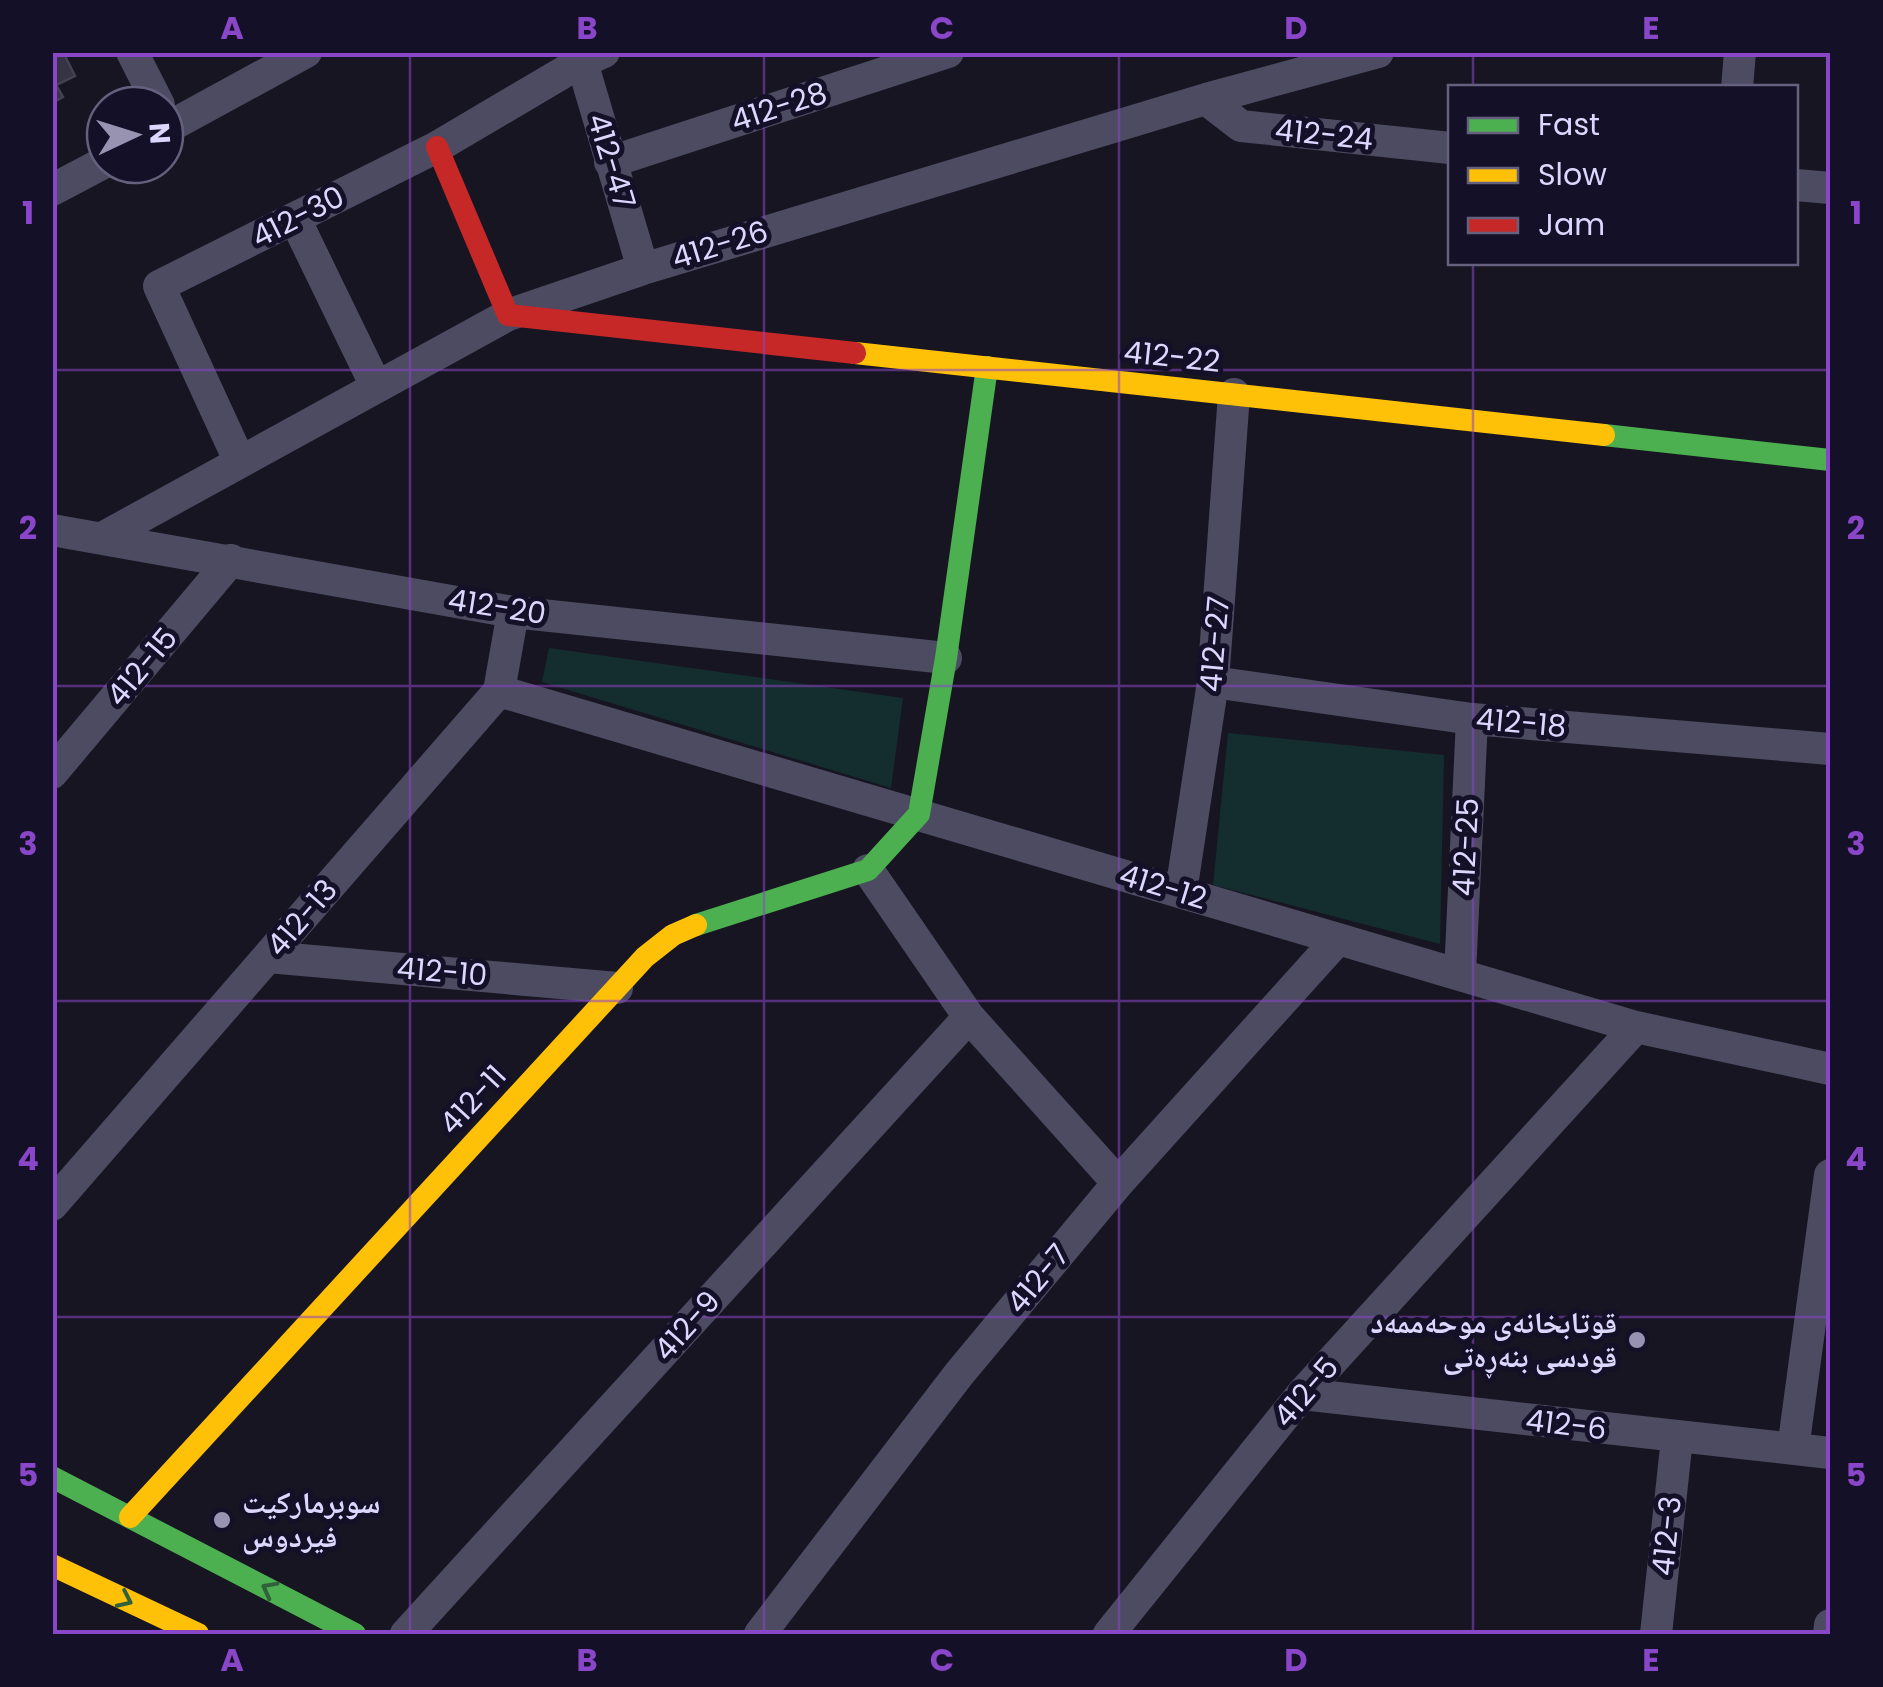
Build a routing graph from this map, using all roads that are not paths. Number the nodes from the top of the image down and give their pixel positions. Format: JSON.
{"nodes":[{"id":1,"x":132,"y":52,"type":"edge"},
{"id":2,"x":306,"y":52,"type":"edge"},
{"id":3,"x":948,"y":52,"type":"edge"},
{"id":4,"x":1378,"y":52,"type":"edge"},
{"id":5,"x":1740,"y":52,"type":"edge"},
{"id":6,"x":588,"y":56,"type":"edge"},
{"id":7,"x":148,"y":85,"type":"edge"},
{"id":8,"x":1737,"y":85,"type":"edge"},
{"id":9,"x":1206,"y":99,"type":"junction"},
{"id":10,"x":185,"y":109,"type":"edge"},
{"id":11,"x":437,"y":147,"type":"junction"},
{"id":12,"x":1448,"y":148,"type":"edge"},
{"id":13,"x":610,"y":162,"type":"junction"},
{"id":14,"x":85,"y":173,"type":"edge"},
{"id":15,"x":1798,"y":185,"type":"edge"},
{"id":16,"x":1830,"y":188,"type":"edge"},
{"id":17,"x":52,"y":190,"type":"edge"},
{"id":18,"x":294,"y":218,"type":"junction"},
{"id":19,"x":643,"y":269,"type":"junction"},
{"id":20,"x":508,"y":314,"type":"junction"},
{"id":21,"x":987,"y":367,"type":"junction"},
{"id":22,"x":376,"y":386,"type":"junction"},
{"id":23,"x":1234,"y":394,"type":"junction"},
{"id":24,"x":239,"y":460,"type":"junction"},
{"id":25,"x":1830,"y":460,"type":"edge"},
{"id":26,"x":52,"y":530,"type":"edge"},
{"id":27,"x":104,"y":537,"type":"junction"},
{"id":28,"x":231,"y":560,"type":"junction"},
{"id":29,"x":513,"y":612,"type":"junction"},
{"id":30,"x":946,"y":658,"type":"junction"},
{"id":31,"x":1214,"y":682,"type":"junction"},
{"id":32,"x":499,"y":691,"type":"junction"},
{"id":33,"x":1472,"y":719,"type":"junction"},
{"id":34,"x":1830,"y":749,"type":"edge"},
{"id":35,"x":52,"y":774,"type":"edge"},
{"id":36,"x":919,"y":814,"type":"junction"},
{"id":37,"x":868,"y":870,"type":"junction"},
{"id":38,"x":1181,"y":892,"type":"junction"},
{"id":39,"x":1337,"y":940,"type":"junction"},
{"id":40,"x":268,"y":957,"type":"junction"},
{"id":41,"x":1460,"y":974,"type":"junction"},
{"id":42,"x":617,"y":988,"type":"junction"},
{"id":43,"x":969,"y":1017,"type":"junction"},
{"id":44,"x":1636,"y":1027,"type":"junction"},
{"id":45,"x":1830,"y":1069,"type":"edge"},
{"id":46,"x":1830,"y":1175,"type":"edge"},
{"id":47,"x":1118,"y":1183,"type":"junction"},
{"id":48,"x":52,"y":1205,"type":"edge"},
{"id":49,"x":1302,"y":1394,"type":"junction"},
{"id":50,"x":1678,"y":1438,"type":"junction"},
{"id":51,"x":1792,"y":1449,"type":"junction"},
{"id":52,"x":1830,"y":1453,"type":"edge"},
{"id":53,"x":52,"y":1477,"type":"edge"},
{"id":54,"x":130,"y":1517,"type":"junction"},
{"id":55,"x":64,"y":1571,"type":"edge"},
{"id":56,"x":52,"y":1600,"type":"edge"},
{"id":57,"x":1830,"y":1625,"type":"edge"},
{"id":58,"x":198,"y":1634,"type":"edge"},
{"id":59,"x":356,"y":1634,"type":"edge"},
{"id":60,"x":406,"y":1634,"type":"edge"},
{"id":61,"x":760,"y":1634,"type":"edge"},
{"id":62,"x":1108,"y":1634,"type":"edge"},
{"id":63,"x":1656,"y":1634,"type":"edge"},
{"id":64,"x":1829,"y":1634,"type":"edge"}],
"edges":[{"from":1,"to":7,"type":"street"},
{"from":2,"to":10,"type":"street"},
{"from":3,"to":13,"type":"street","name":"412-28"},
{"from":4,"to":9,"type":"street","name":"412-26"},
{"from":5,"to":8,"type":"street"},
{"from":6,"to":11,"type":"street","name":"412-30"},
{"from":6,"to":13,"type":"street","name":"412-47"},
{"from":9,"to":12,"type":"street","name":"412-24"},
{"from":9,"to":19,"type":"street","name":"412-26"},
{"from":11,"to":18,"type":"street","name":"412-30"},
{"from":11,"to":20,"type":"street"},
{"from":13,"to":19,"type":"street","name":"412-47"},
{"from":14,"to":17,"type":"street"},
{"from":15,"to":16,"type":"street"},
{"from":18,"to":22,"type":"street"},
{"from":18,"to":24,"type":"street","name":"412-30"},
{"from":19,"to":20,"type":"street","name":"412-26"},
{"from":20,"to":21,"type":"street","name":"412-22"},
{"from":20,"to":22,"type":"street","name":"412-26"},
{"from":21,"to":23,"type":"street","name":"412-22"},
{"from":21,"to":30,"type":"street"},
{"from":22,"to":24,"type":"street","name":"412-26"},
{"from":23,"to":25,"type":"street","name":"412-22"},
{"from":23,"to":31,"type":"street","name":"412-27"},
{"from":24,"to":27,"type":"street","name":"412-26"},
{"from":26,"to":27,"type":"street","name":"412-20"},
{"from":27,"to":28,"type":"street","name":"412-20"},
{"from":28,"to":29,"type":"street","name":"412-20"},
{"from":28,"to":35,"type":"street","name":"412-15"},
{"from":29,"to":30,"type":"street","name":"412-20"},
{"from":29,"to":32,"type":"street"},
{"from":30,"to":36,"type":"street"},
{"from":31,"to":33,"type":"street","name":"412-18"},
{"from":31,"to":38,"type":"street","name":"412-27"},
{"from":32,"to":36,"type":"street","name":"412-12"},
{"from":32,"to":40,"type":"street","name":"412-13"},
{"from":33,"to":34,"type":"street","name":"412-18"},
{"from":33,"to":41,"type":"street","name":"412-25"},
{"from":36,"to":37,"type":"street","name":"412-11"},
{"from":36,"to":38,"type":"street","name":"412-12"},
{"from":37,"to":42,"type":"street","name":"412-11"},
{"from":37,"to":43,"type":"street"},
{"from":38,"to":39,"type":"street","name":"412-12"},
{"from":39,"to":41,"type":"street","name":"412-12"},
{"from":39,"to":47,"type":"street","name":"412-7"},
{"from":40,"to":42,"type":"street","name":"412-10"},
{"from":40,"to":48,"type":"street","name":"412-13"},
{"from":41,"to":44,"type":"street","name":"412-12"},
{"from":42,"to":54,"type":"street","name":"412-11"},
{"from":43,"to":47,"type":"street"},
{"from":43,"to":60,"type":"street","name":"412-9"},
{"from":44,"to":45,"type":"street","name":"412-12"},
{"from":44,"to":49,"type":"street","name":"412-5"},
{"from":46,"to":51,"type":"street"},
{"from":47,"to":61,"type":"street","name":"412-7"},
{"from":49,"to":50,"type":"street","name":"412-6"},
{"from":49,"to":62,"type":"street","name":"412-5"},
{"from":50,"to":51,"type":"street","name":"412-6"},
{"from":50,"to":63,"type":"street","name":"412-3"},
{"from":51,"to":52,"type":"street","name":"412-6"},
{"from":53,"to":54,"type":"street"},
{"from":59,"to":54,"type":"street","one_way":true},
{"from":55,"to":56,"type":"street"},
{"from":55,"to":58,"type":"street","one_way":true},
{"from":57,"to":64,"type":"street"}]}
